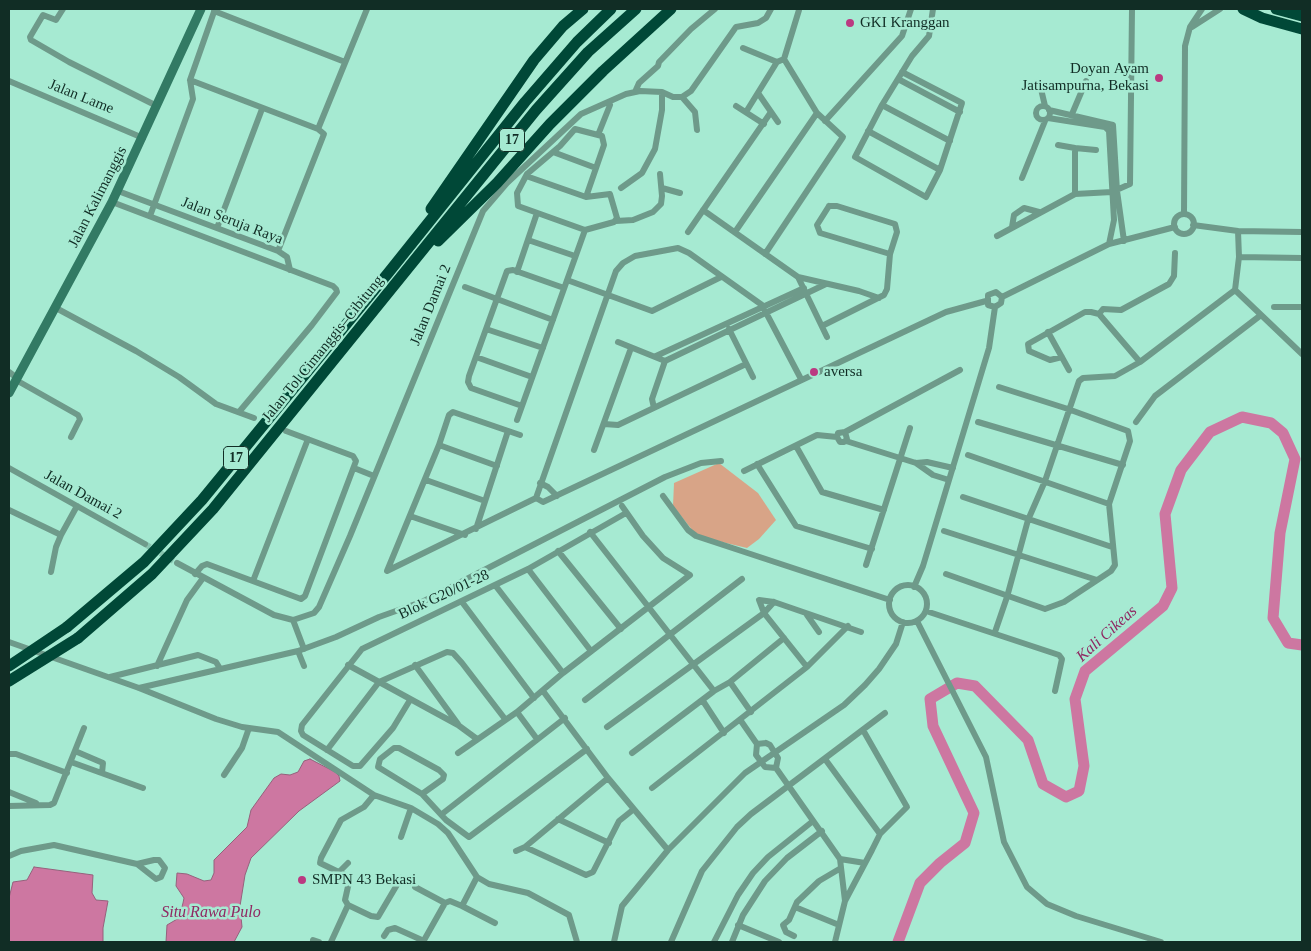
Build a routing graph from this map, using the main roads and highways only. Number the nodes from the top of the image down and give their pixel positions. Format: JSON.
{"nodes":[{"id":1,"x":201,"y":9,"type":"edge"},
{"id":2,"x":583,"y":9,"type":"edge"},
{"id":3,"x":611,"y":9,"type":"edge"},
{"id":4,"x":636,"y":9,"type":"edge"},
{"id":5,"x":671,"y":9,"type":"edge"},
{"id":6,"x":1243,"y":9,"type":"edge"},
{"id":7,"x":1249,"y":9,"type":"edge"},
{"id":8,"x":1276,"y":9,"type":"edge"},
{"id":9,"x":1298,"y":9,"type":"edge"},
{"id":10,"x":1302,"y":10,"type":"edge"},
{"id":11,"x":1302,"y":16,"type":"edge"},
{"id":12,"x":1302,"y":24,"type":"edge"},
{"id":13,"x":1302,"y":29,"type":"edge"},
{"id":14,"x":389,"y":272,"type":"junction"},
{"id":15,"x":397,"y":281,"type":"junction"},
{"id":16,"x":9,"y":393,"type":"edge"},
{"id":17,"x":9,"y":666,"type":"edge"},
{"id":18,"x":9,"y":681,"type":"edge"}],
"edges":[{"from":1,"to":16,"type":"main road","name":"Jalan Kalimanggis"},
{"from":2,"to":14,"type":"highway"},
{"from":3,"to":14,"type":"highway","name":"Jalan Tol Cimanggis–Cibitung","number":"17"},
{"from":4,"to":15,"type":"highway","name":"Jalan Tol Cimanggis–Cibitung","number":"17"},
{"from":5,"to":15,"type":"highway"},
{"from":6,"to":13,"type":"highway"},
{"from":7,"to":12,"type":"highway"},
{"from":8,"to":11,"type":"highway"},
{"from":9,"to":10,"type":"highway"},
{"from":14,"to":17,"type":"highway","name":"Jalan Tol Cimanggis–Cibitung","number":"17","bridge":true},
{"from":15,"to":18,"type":"highway","name":"Jalan Tol Cimanggis–Cibitung","number":"17","bridge":true}]}
